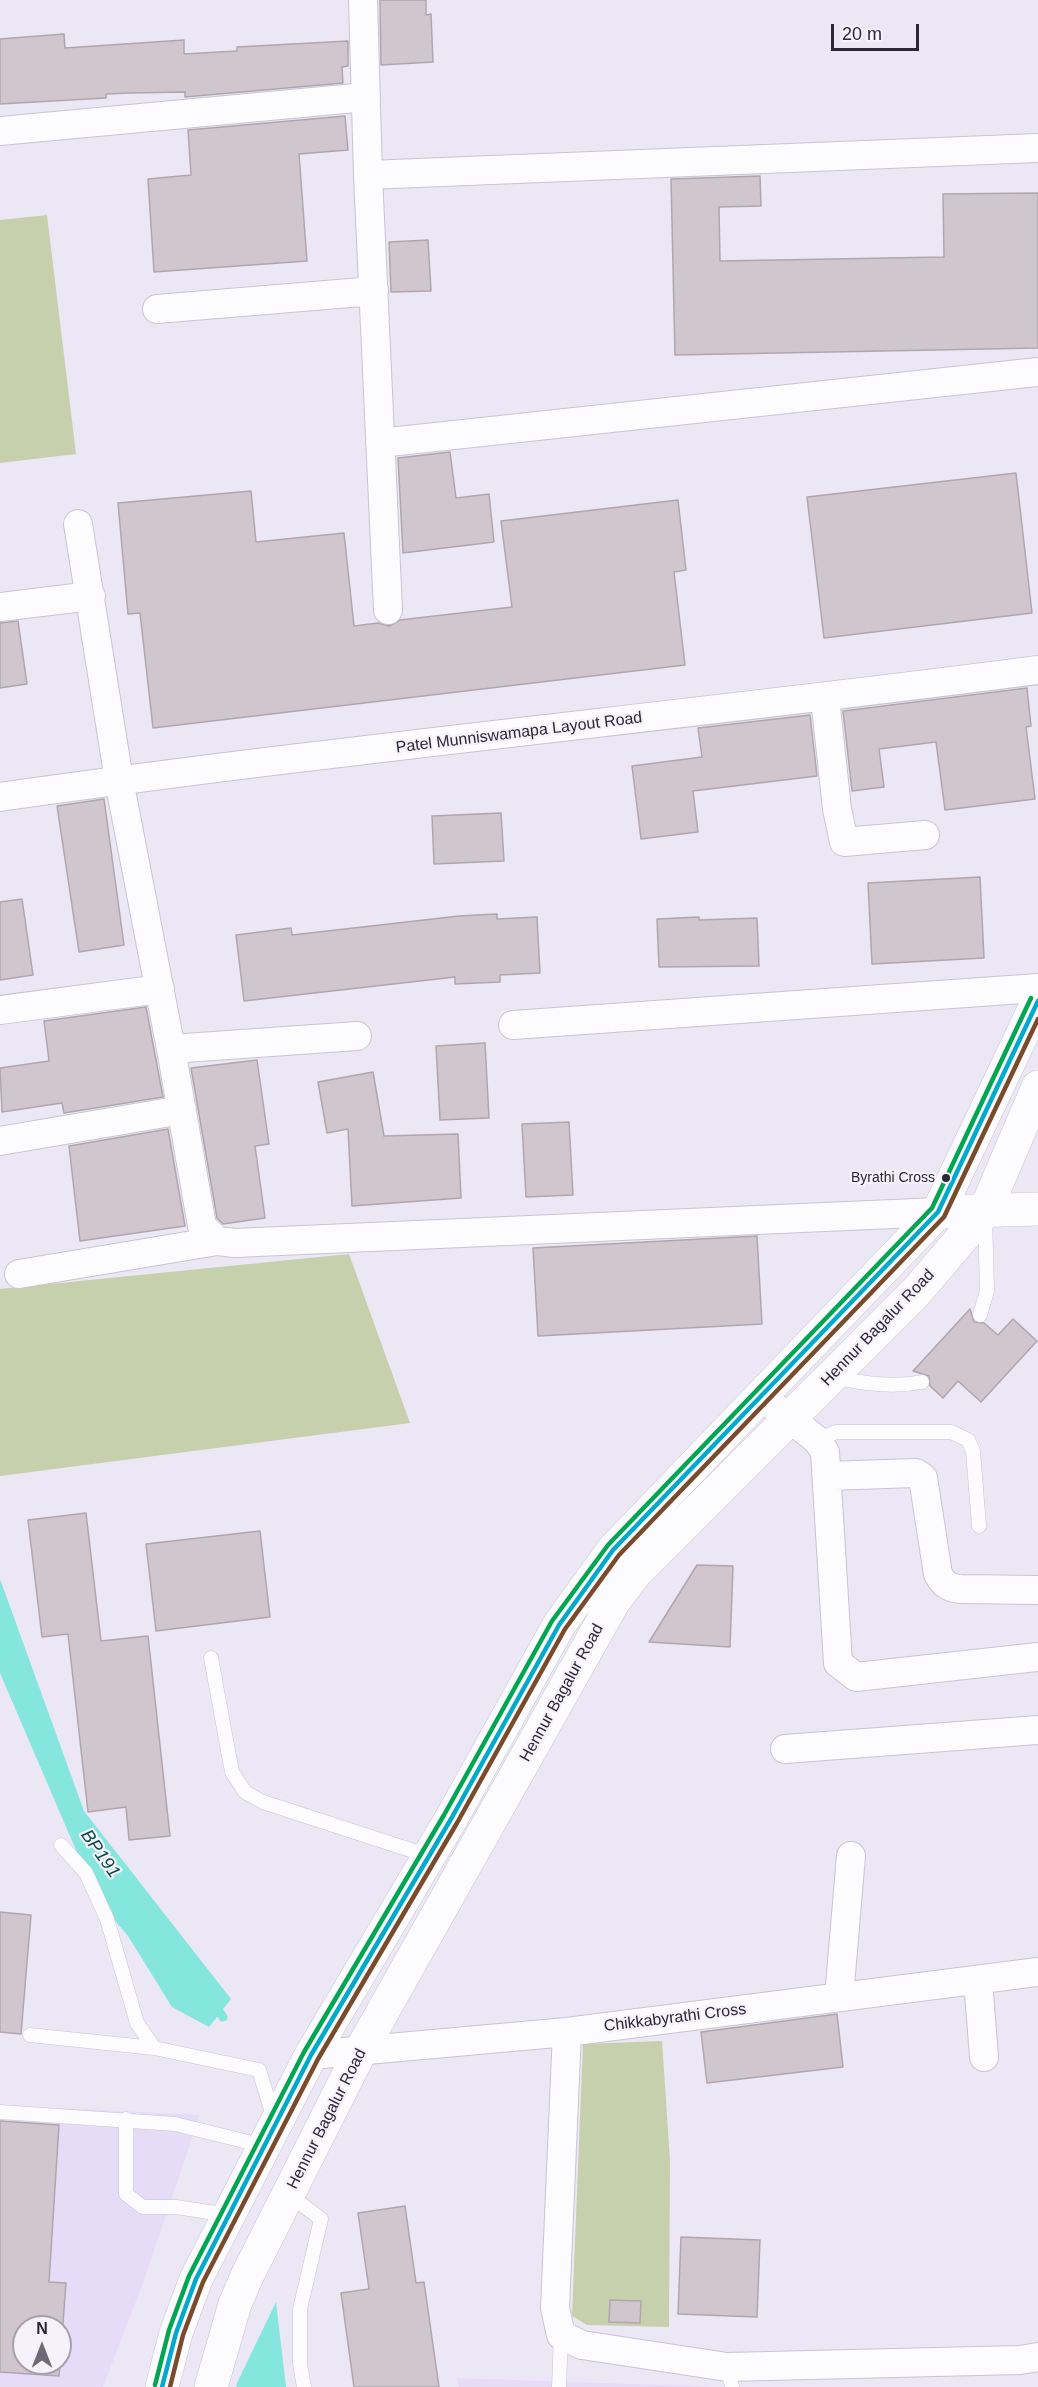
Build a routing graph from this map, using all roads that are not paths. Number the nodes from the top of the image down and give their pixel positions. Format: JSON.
{"nodes":[{"id":1,"x":363,"y":0,"type":"edge"},
{"id":2,"x":366,"y":97,"type":"junction"},
{"id":3,"x":0,"y":131,"type":"edge"},
{"id":4,"x":1038,"y":148,"type":"edge"},
{"id":5,"x":368,"y":175,"type":"junction"},
{"id":6,"x":374,"y":291,"type":"junction"},
{"id":7,"x":157,"y":309,"type":"dead end"},
{"id":8,"x":1038,"y":372,"type":"edge"},
{"id":9,"x":380,"y":443,"type":"junction"},
{"id":10,"x":78,"y":524,"type":"dead end"},
{"id":11,"x":91,"y":596,"type":"junction"},
{"id":12,"x":0,"y":607,"type":"edge"},
{"id":13,"x":388,"y":610,"type":"dead end"},
{"id":14,"x":1038,"y":670,"type":"edge"},
{"id":15,"x":825,"y":698,"type":"junction"},
{"id":16,"x":119,"y":780,"type":"junction"},
{"id":17,"x":0,"y":797,"type":"edge"},
{"id":18,"x":925,"y":835,"type":"dead end"},
{"id":19,"x":160,"y":988,"type":"junction"},
{"id":20,"x":1038,"y":988,"type":"edge"},
{"id":21,"x":1038,"y":1001,"type":"edge"},
{"id":22,"x":0,"y":1010,"type":"edge"},
{"id":23,"x":513,"y":1025,"type":"dead end"},
{"id":24,"x":357,"y":1036,"type":"dead end"},
{"id":25,"x":171,"y":1049,"type":"junction"},
{"id":26,"x":1038,"y":1087,"type":"edge"},
{"id":27,"x":182,"y":1110,"type":"junction"},
{"id":28,"x":0,"y":1141,"type":"edge"},
{"id":29,"x":1038,"y":1209,"type":"edge"},
{"id":30,"x":985,"y":1211,"type":"junction"},
{"id":31,"x":938,"y":1212,"type":"junction"},
{"id":32,"x":217,"y":1241,"type":"junction"},
{"id":33,"x":19,"y":1274,"type":"dead end"},
{"id":34,"x":980,"y":1315,"type":"dead end"},
{"id":35,"x":831,"y":1377,"type":"junction"},
{"id":36,"x":922,"y":1382,"type":"dead end"},
{"id":37,"x":761,"y":1396,"type":"junction"},
{"id":38,"x":789,"y":1419,"type":"junction"},
{"id":39,"x":817,"y":1440,"type":"junction"},
{"id":40,"x":826,"y":1476,"type":"junction"},
{"id":41,"x":979,"y":1526,"type":"dead end"},
{"id":42,"x":1038,"y":1590,"type":"edge"},
{"id":43,"x":1038,"y":1657,"type":"edge"},
{"id":44,"x":211,"y":1658,"type":"dead end"},
{"id":45,"x":1038,"y":1731,"type":"edge"},
{"id":46,"x":785,"y":1749,"type":"dead end"},
{"id":47,"x":61,"y":1845,"type":"dead end"},
{"id":48,"x":429,"y":1856,"type":"junction"},
{"id":49,"x":852,"y":1856,"type":"dead end"},
{"id":50,"x":1038,"y":1972,"type":"edge"},
{"id":51,"x":978,"y":1980,"type":"junction"},
{"id":52,"x":838,"y":1997,"type":"junction"},
{"id":53,"x":567,"y":2032,"type":"junction"},
{"id":54,"x":30,"y":2035,"type":"dead end"},
{"id":55,"x":154,"y":2048,"type":"junction"},
{"id":56,"x":360,"y":2052,"type":"junction"},
{"id":57,"x":311,"y":2055,"type":"junction"},
{"id":58,"x":984,"y":2057,"type":"dead end"},
{"id":59,"x":0,"y":2112,"type":"edge"},
{"id":60,"x":126,"y":2119,"type":"junction"},
{"id":61,"x":264,"y":2147,"type":"junction"},
{"id":62,"x":288,"y":2194,"type":"junction"},
{"id":63,"x":232,"y":2209,"type":"junction"},
{"id":64,"x":561,"y":2335,"type":"junction"},
{"id":65,"x":1038,"y":2356,"type":"edge"},
{"id":66,"x":729,"y":2377,"type":"edge"},
{"id":67,"x":162,"y":2387,"type":"edge"},
{"id":68,"x":211,"y":2387,"type":"edge"},
{"id":69,"x":304,"y":2387,"type":"edge"},
{"id":70,"x":559,"y":2387,"type":"edge"}],
"edges":[{"from":1,"to":2,"type":"street"},
{"from":2,"to":3,"type":"street"},
{"from":2,"to":5,"type":"street"},
{"from":4,"to":5,"type":"street"},
{"from":5,"to":6,"type":"street"},
{"from":6,"to":7,"type":"street"},
{"from":6,"to":9,"type":"street"},
{"from":8,"to":9,"type":"street"},
{"from":9,"to":13,"type":"street"},
{"from":10,"to":11,"type":"street"},
{"from":11,"to":12,"type":"street"},
{"from":11,"to":16,"type":"street"},
{"from":14,"to":15,"type":"street","name":"Patel Munniswamapa Layout Road"},
{"from":15,"to":16,"type":"street","name":"Patel Munniswamapa Layout Road"},
{"from":15,"to":18,"type":"street"},
{"from":16,"to":17,"type":"street","name":"Patel Munniswamapa Layout Road"},
{"from":16,"to":19,"type":"street"},
{"from":19,"to":22,"type":"street"},
{"from":19,"to":25,"type":"street"},
{"from":20,"to":23,"type":"street"},
{"from":21,"to":31,"type":"main road","name":"Hennur Bagalur Road"},
{"from":24,"to":25,"type":"street"},
{"from":25,"to":27,"type":"street"},
{"from":26,"to":30,"type":"main road","name":"Hennur Bagalur Road"},
{"from":27,"to":28,"type":"street"},
{"from":27,"to":32,"type":"street"},
{"from":29,"to":30,"type":"main road"},
{"from":30,"to":31,"type":"main road"},
{"from":30,"to":34,"type":"lane"},
{"from":30,"to":35,"type":"main road","name":"Hennur Bagalur Road"},
{"from":31,"to":32,"type":"street"},
{"from":31,"to":37,"type":"main road","name":"Hennur Bagalur Road"},
{"from":32,"to":33,"type":"street"},
{"from":35,"to":36,"type":"lane"},
{"from":35,"to":38,"type":"main road","name":"Hennur Bagalur Road"},
{"from":37,"to":38,"type":"street"},
{"from":37,"to":48,"type":"main road","name":"Hennur Bagalur Road"},
{"from":38,"to":39,"type":"street"},
{"from":38,"to":56,"type":"main road","name":"Hennur Bagalur Road"},
{"from":39,"to":40,"type":"street"},
{"from":39,"to":41,"type":"lane"},
{"from":40,"to":42,"type":"street"},
{"from":40,"to":43,"type":"street"},
{"from":44,"to":48,"type":"lane"},
{"from":45,"to":46,"type":"street"},
{"from":47,"to":55,"type":"lane"},
{"from":48,"to":57,"type":"main road","name":"Hennur Bagalur Road"},
{"from":49,"to":52,"type":"street"},
{"from":50,"to":51,"type":"street","name":"Chikkabyrathi Cross"},
{"from":51,"to":52,"type":"street","name":"Chikkabyrathi Cross"},
{"from":51,"to":58,"type":"street"},
{"from":52,"to":53,"type":"street","name":"Chikkabyrathi Cross"},
{"from":53,"to":56,"type":"street","name":"Chikkabyrathi Cross"},
{"from":53,"to":64,"type":"street"},
{"from":54,"to":55,"type":"lane"},
{"from":55,"to":61,"type":"lane"},
{"from":56,"to":57,"type":"street","name":"Chikkabyrathi Cross"},
{"from":56,"to":62,"type":"main road","name":"Hennur Bagalur Road"},
{"from":57,"to":61,"type":"main road","name":"Hennur Bagalur Road"},
{"from":59,"to":60,"type":"lane"},
{"from":60,"to":61,"type":"lane"},
{"from":60,"to":63,"type":"lane"},
{"from":61,"to":63,"type":"main road","name":"Hennur Bagalur Road"},
{"from":62,"to":68,"type":"main road","name":"Hennur Bagalur Road"},
{"from":62,"to":69,"type":"lane"},
{"from":63,"to":67,"type":"main road","name":"Hennur Bagalur Road"},
{"from":64,"to":66,"type":"street"},
{"from":64,"to":70,"type":"lane"},
{"from":65,"to":66,"type":"street"}]}
